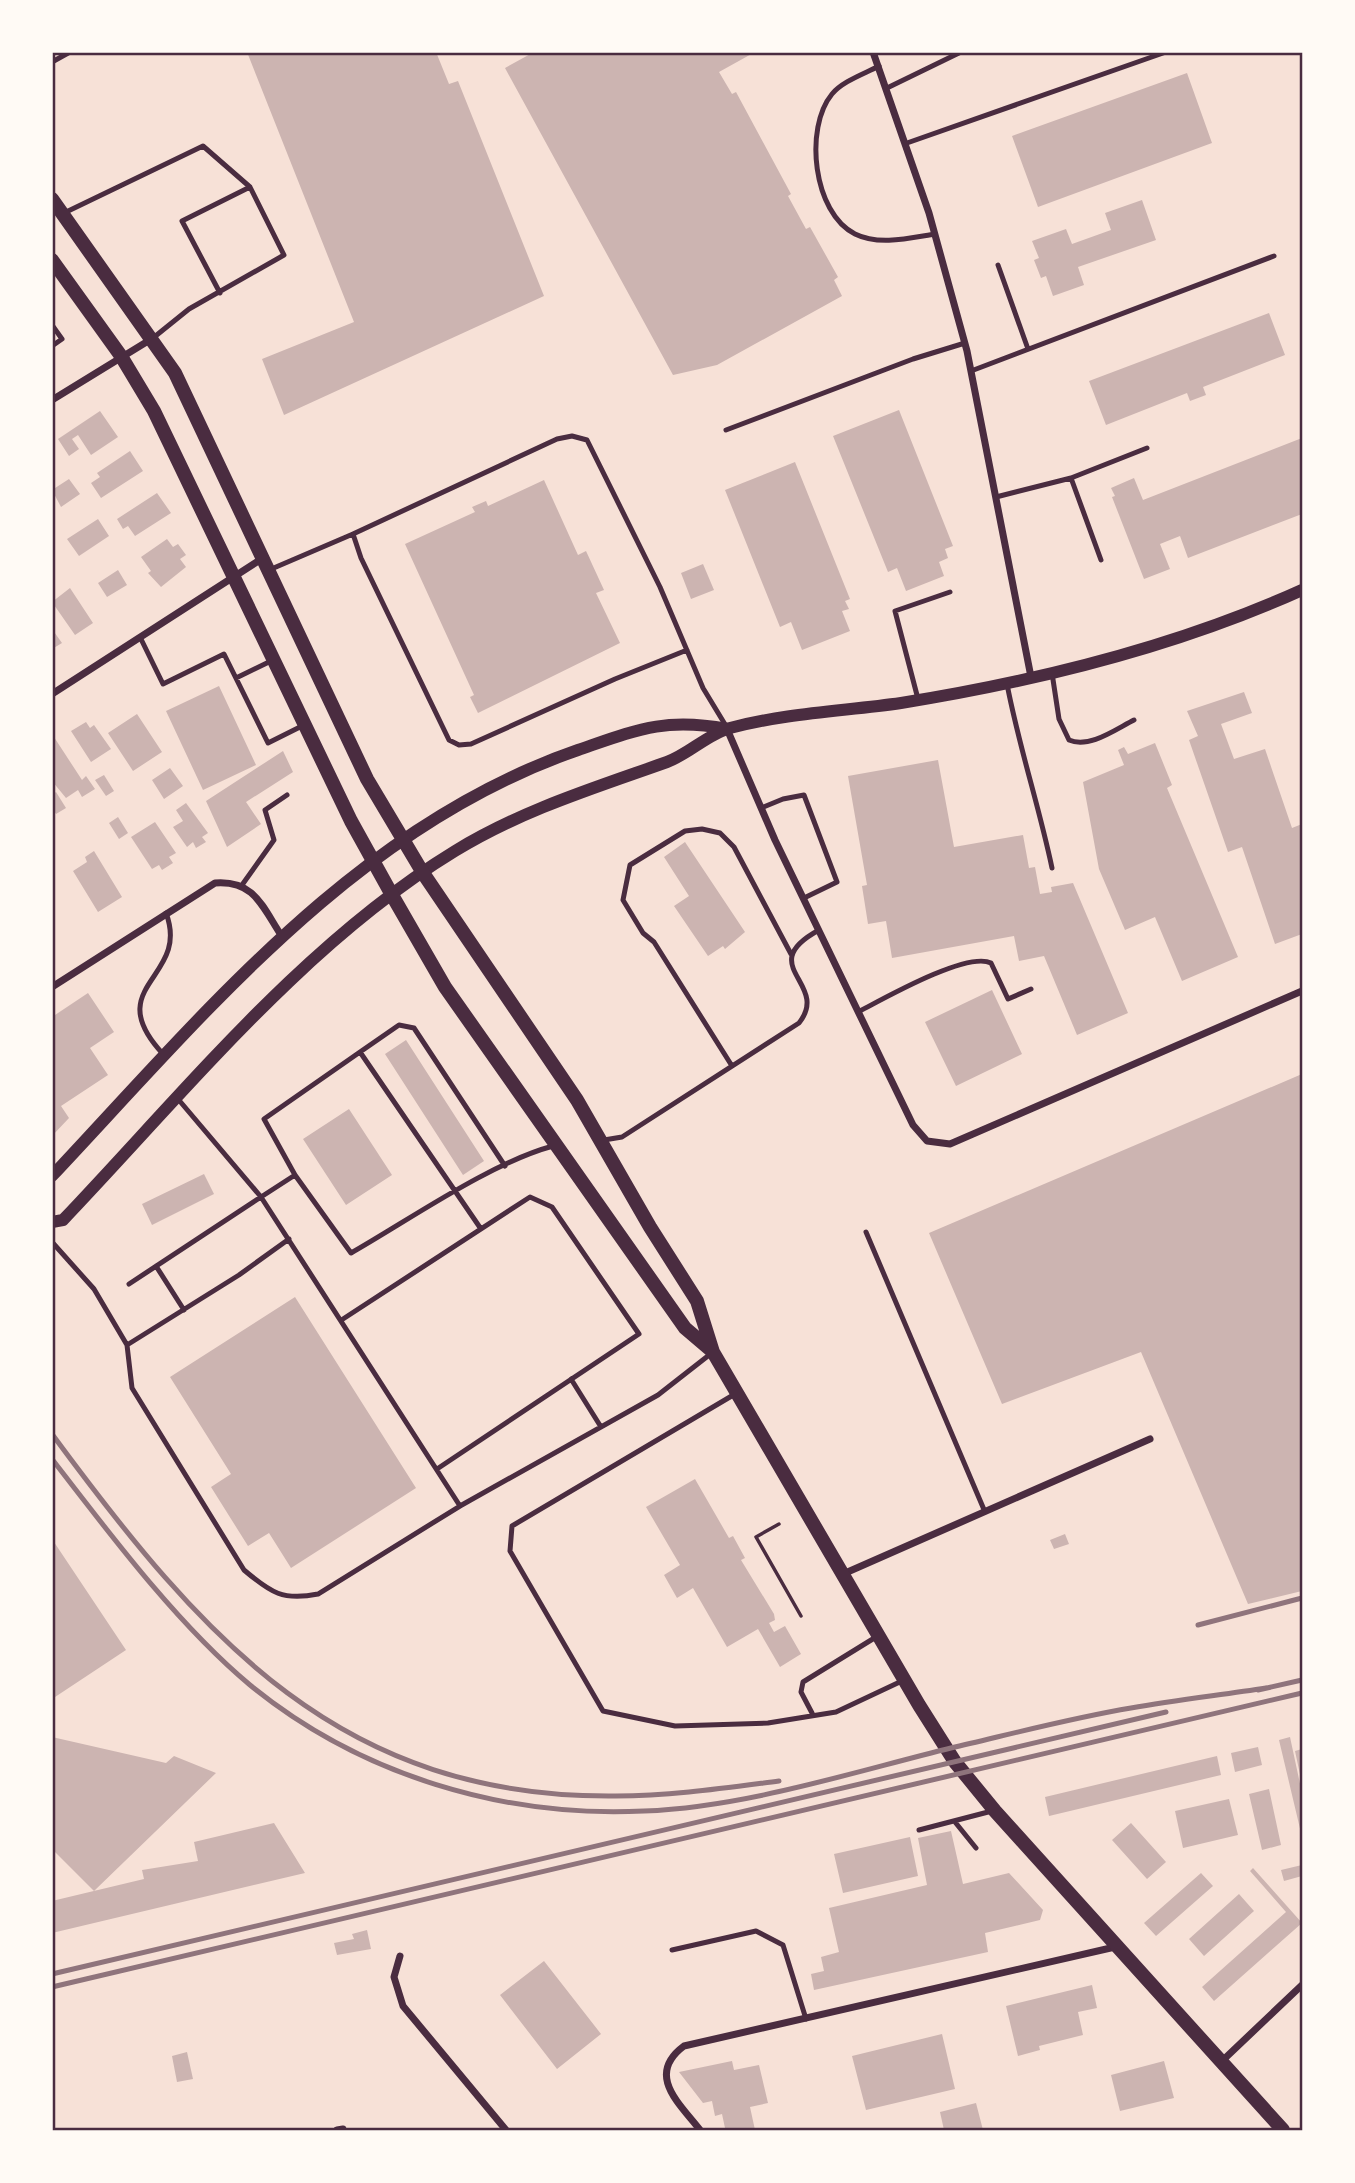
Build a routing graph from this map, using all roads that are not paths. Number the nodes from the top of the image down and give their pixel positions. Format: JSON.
{"nodes":[{"id":1,"x":70,"y":52,"type":"edge"},
{"id":2,"x":873,"y":52,"type":"edge"},
{"id":3,"x":961,"y":52,"type":"edge"},
{"id":4,"x":1166,"y":52,"type":"edge"},
{"id":5,"x":52,"y":62,"type":"edge"},
{"id":6,"x":879,"y":66,"type":"junction"},
{"id":7,"x":887,"y":88,"type":"junction"},
{"id":8,"x":907,"y":143,"type":"junction"},
{"id":9,"x":250,"y":187,"type":"junction"},
{"id":10,"x":52,"y":199,"type":"edge"},
{"id":11,"x":63,"y":213,"type":"junction"},
{"id":12,"x":935,"y":234,"type":"junction"},
{"id":13,"x":1274,"y":256,"type":"dead end"},
{"id":14,"x":998,"y":265,"type":"dead end"},
{"id":15,"x":55,"y":269,"type":"edge"},
{"id":16,"x":220,"y":293,"type":"junction"},
{"id":17,"x":52,"y":325,"type":"edge"},
{"id":18,"x":153,"y":338,"type":"junction"},
{"id":19,"x":965,"y":344,"type":"junction"},
{"id":20,"x":52,"y":346,"type":"edge"},
{"id":21,"x":1028,"y":349,"type":"junction"},
{"id":22,"x":121,"y":356,"type":"junction"},
{"id":23,"x":971,"y":371,"type":"junction"},
{"id":24,"x":52,"y":400,"type":"edge"},
{"id":25,"x":726,"y":430,"type":"dead end"},
{"id":26,"x":1147,"y":448,"type":"dead end"},
{"id":27,"x":1071,"y":478,"type":"junction"},
{"id":28,"x":996,"y":497,"type":"junction"},
{"id":29,"x":353,"y":534,"type":"junction"},
{"id":30,"x":1101,"y":560,"type":"dead end"},
{"id":31,"x":265,"y":564,"type":"junction"},
{"id":32,"x":233,"y":577,"type":"junction"},
{"id":33,"x":1303,"y":590,"type":"edge"},
{"id":34,"x":950,"y":592,"type":"dead end"},
{"id":35,"x":140,"y":638,"type":"junction"},
{"id":36,"x":687,"y":650,"type":"junction"},
{"id":37,"x":273,"y":660,"type":"junction"},
{"id":38,"x":1052,"y":673,"type":"junction"},
{"id":39,"x":1031,"y":677,"type":"junction"},
{"id":40,"x":236,"y":678,"type":"junction"},
{"id":41,"x":1007,"y":683,"type":"junction"},
{"id":42,"x":52,"y":694,"type":"edge"},
{"id":43,"x":918,"y":699,"type":"junction"},
{"id":44,"x":1134,"y":720,"type":"dead end"},
{"id":45,"x":304,"y":725,"type":"junction"},
{"id":46,"x":727,"y":729,"type":"junction"},
{"id":47,"x":287,"y":795,"type":"dead end"},
{"id":48,"x":761,"y":808,"type":"junction"},
{"id":49,"x":402,"y":840,"type":"junction"},
{"id":50,"x":373,"y":861,"type":"junction"},
{"id":51,"x":1052,"y":868,"type":"dead end"},
{"id":52,"x":423,"y":873,"type":"junction"},
{"id":53,"x":242,"y":885,"type":"junction"},
{"id":54,"x":392,"y":895,"type":"junction"},
{"id":55,"x":804,"y":898,"type":"junction"},
{"id":56,"x":166,"y":912,"type":"junction"},
{"id":57,"x":819,"y":930,"type":"junction"},
{"id":58,"x":281,"y":935,"type":"junction"},
{"id":59,"x":791,"y":954,"type":"junction"},
{"id":60,"x":52,"y":987,"type":"edge"},
{"id":61,"x":1031,"y":989,"type":"dead end"},
{"id":62,"x":1303,"y":990,"type":"edge"},
{"id":63,"x":859,"y":1012,"type":"junction"},
{"id":64,"x":360,"y":1052,"type":"junction"},
{"id":65,"x":165,"y":1056,"type":"junction"},
{"id":66,"x":732,"y":1066,"type":"junction"},
{"id":67,"x":178,"y":1099,"type":"junction"},
{"id":68,"x":600,"y":1141,"type":"junction"},
{"id":69,"x":556,"y":1146,"type":"junction"},
{"id":70,"x":505,"y":1166,"type":"junction"},
{"id":71,"x":295,"y":1175,"type":"junction"},
{"id":72,"x":52,"y":1176,"type":"edge"},
{"id":73,"x":458,"y":1192,"type":"junction"},
{"id":74,"x":261,"y":1197,"type":"junction"},
{"id":75,"x":52,"y":1222,"type":"edge"},
{"id":76,"x":481,"y":1229,"type":"junction"},
{"id":77,"x":866,"y":1232,"type":"dead end"},
{"id":78,"x":289,"y":1239,"type":"junction"},
{"id":79,"x":52,"y":1242,"type":"edge"},
{"id":80,"x":156,"y":1266,"type":"junction"},
{"id":81,"x":130,"y":1284,"type":"dead end"},
{"id":82,"x":184,"y":1310,"type":"junction"},
{"id":83,"x":343,"y":1320,"type":"junction"},
{"id":84,"x":127,"y":1345,"type":"junction"},
{"id":85,"x":713,"y":1352,"type":"junction"},
{"id":86,"x":571,"y":1380,"type":"junction"},
{"id":87,"x":737,"y":1393,"type":"junction"},
{"id":88,"x":601,"y":1427,"type":"junction"},
{"id":89,"x":1150,"y":1439,"type":"dead end"},
{"id":90,"x":437,"y":1469,"type":"junction"},
{"id":91,"x":460,"y":1506,"type":"junction"},
{"id":92,"x":985,"y":1511,"type":"junction"},
{"id":93,"x":843,"y":1574,"type":"junction"},
{"id":94,"x":878,"y":1635,"type":"junction"},
{"id":95,"x":904,"y":1680,"type":"junction"},
{"id":96,"x":812,"y":1713,"type":"junction"},
{"id":97,"x":995,"y":1811,"type":"junction"},
{"id":98,"x":955,"y":1822,"type":"junction"},
{"id":99,"x":919,"y":1830,"type":"dead end"},
{"id":100,"x":976,"y":1848,"type":"dead end"},
{"id":101,"x":1115,"y":1947,"type":"junction"},
{"id":102,"x":672,"y":1950,"type":"dead end"},
{"id":103,"x":400,"y":1956,"type":"dead end"},
{"id":104,"x":1303,"y":1985,"type":"edge"},
{"id":105,"x":806,"y":2019,"type":"junction"},
{"id":106,"x":1220,"y":2063,"type":"junction"},
{"id":107,"x":506,"y":2130,"type":"edge"},
{"id":108,"x":701,"y":2130,"type":"edge"},
{"id":109,"x":1283,"y":2130,"type":"edge"}],
"edges":[{"from":1,"to":5,"type":"lane"},
{"from":2,"to":6,"type":"street"},
{"from":3,"to":7,"type":"lane"},
{"from":4,"to":8,"type":"lane"},
{"from":6,"to":7,"type":"street"},
{"from":6,"to":12,"type":"lane"},
{"from":7,"to":8,"type":"street"},
{"from":8,"to":12,"type":"street"},
{"from":9,"to":11,"type":"lane"},
{"from":9,"to":16,"type":"lane"},
{"from":9,"to":16,"type":"lane"},
{"from":10,"to":11,"type":"main road"},
{"from":11,"to":18,"type":"main road"},
{"from":12,"to":19,"type":"street"},
{"from":13,"to":21,"type":"lane"},
{"from":14,"to":21,"type":"lane"},
{"from":15,"to":22,"type":"main road"},
{"from":16,"to":18,"type":"lane"},
{"from":17,"to":20,"type":"lane"},
{"from":18,"to":22,"type":"street"},
{"from":18,"to":31,"type":"main road"},
{"from":19,"to":23,"type":"street"},
{"from":19,"to":25,"type":"lane"},
{"from":21,"to":23,"type":"lane"},
{"from":22,"to":24,"type":"street"},
{"from":22,"to":32,"type":"main road"},
{"from":23,"to":28,"type":"street"},
{"from":26,"to":27,"type":"lane"},
{"from":27,"to":28,"type":"lane"},
{"from":27,"to":30,"type":"lane"},
{"from":28,"to":39,"type":"street"},
{"from":29,"to":31,"type":"lane"},
{"from":29,"to":36,"type":"lane"},
{"from":29,"to":36,"type":"lane"},
{"from":31,"to":32,"type":"street"},
{"from":31,"to":49,"type":"main road"},
{"from":32,"to":35,"type":"street"},
{"from":32,"to":37,"type":"main road"},
{"from":33,"to":38,"type":"street"},
{"from":34,"to":43,"type":"lane"},
{"from":35,"to":40,"type":"lane"},
{"from":35,"to":42,"type":"street"},
{"from":36,"to":46,"type":"lane"},
{"from":37,"to":40,"type":"lane"},
{"from":37,"to":45,"type":"main road"},
{"from":38,"to":39,"type":"street"},
{"from":38,"to":44,"type":"lane"},
{"from":39,"to":41,"type":"street"},
{"from":40,"to":45,"type":"lane"},
{"from":41,"to":43,"type":"street"},
{"from":41,"to":51,"type":"lane"},
{"from":43,"to":46,"type":"street"},
{"from":45,"to":50,"type":"main road"},
{"from":46,"to":48,"type":"street"},
{"from":46,"to":49,"type":"street"},
{"from":46,"to":52,"type":"street"},
{"from":47,"to":53,"type":"lane"},
{"from":48,"to":55,"type":"street"},
{"from":48,"to":55,"type":"lane"},
{"from":49,"to":50,"type":"street"},
{"from":49,"to":52,"type":"main road"},
{"from":50,"to":54,"type":"main road"},
{"from":50,"to":58,"type":"street"},
{"from":52,"to":54,"type":"street"},
{"from":52,"to":68,"type":"main road"},
{"from":53,"to":56,"type":"street"},
{"from":53,"to":58,"type":"street"},
{"from":54,"to":67,"type":"street"},
{"from":54,"to":69,"type":"main road"},
{"from":55,"to":57,"type":"street"},
{"from":56,"to":60,"type":"street"},
{"from":56,"to":65,"type":"lane"},
{"from":57,"to":59,"type":"lane"},
{"from":57,"to":63,"type":"street"},
{"from":58,"to":65,"type":"street"},
{"from":59,"to":66,"type":"lane"},
{"from":59,"to":66,"type":"lane"},
{"from":61,"to":63,"type":"lane"},
{"from":62,"to":63,"type":"street"},
{"from":64,"to":70,"type":"lane"},
{"from":64,"to":71,"type":"lane"},
{"from":64,"to":73,"type":"lane"},
{"from":65,"to":72,"type":"street"},
{"from":66,"to":68,"type":"lane"},
{"from":67,"to":74,"type":"lane"},
{"from":67,"to":75,"type":"street"},
{"from":68,"to":85,"type":"main road"},
{"from":69,"to":70,"type":"lane"},
{"from":69,"to":85,"type":"main road"},
{"from":70,"to":73,"type":"lane"},
{"from":71,"to":73,"type":"lane"},
{"from":71,"to":74,"type":"lane"},
{"from":73,"to":76,"type":"lane"},
{"from":74,"to":78,"type":"lane"},
{"from":74,"to":80,"type":"lane"},
{"from":76,"to":83,"type":"lane"},
{"from":76,"to":86,"type":"lane"},
{"from":77,"to":92,"type":"lane"},
{"from":78,"to":82,"type":"lane"},
{"from":78,"to":83,"type":"lane"},
{"from":79,"to":84,"type":"lane"},
{"from":80,"to":81,"type":"lane"},
{"from":80,"to":82,"type":"lane"},
{"from":82,"to":84,"type":"lane"},
{"from":83,"to":90,"type":"lane"},
{"from":84,"to":91,"type":"lane"},
{"from":85,"to":87,"type":"main road"},
{"from":85,"to":88,"type":"lane"},
{"from":86,"to":88,"type":"lane"},
{"from":86,"to":90,"type":"lane"},
{"from":87,"to":93,"type":"main road"},
{"from":87,"to":96,"type":"lane"},
{"from":88,"to":91,"type":"lane"},
{"from":89,"to":92,"type":"street"},
{"from":90,"to":91,"type":"lane"},
{"from":92,"to":93,"type":"street"},
{"from":93,"to":94,"type":"main road"},
{"from":94,"to":95,"type":"main road"},
{"from":94,"to":96,"type":"lane"},
{"from":95,"to":96,"type":"lane"},
{"from":95,"to":97,"type":"main road"},
{"from":97,"to":98,"type":"lane"},
{"from":97,"to":101,"type":"main road"},
{"from":98,"to":99,"type":"lane"},
{"from":98,"to":100,"type":"lane"},
{"from":101,"to":105,"type":"street"},
{"from":101,"to":106,"type":"main road"},
{"from":102,"to":105,"type":"lane"},
{"from":103,"to":107,"type":"street"},
{"from":104,"to":106,"type":"street"},
{"from":105,"to":108,"type":"street"},
{"from":106,"to":109,"type":"main road"}]}
